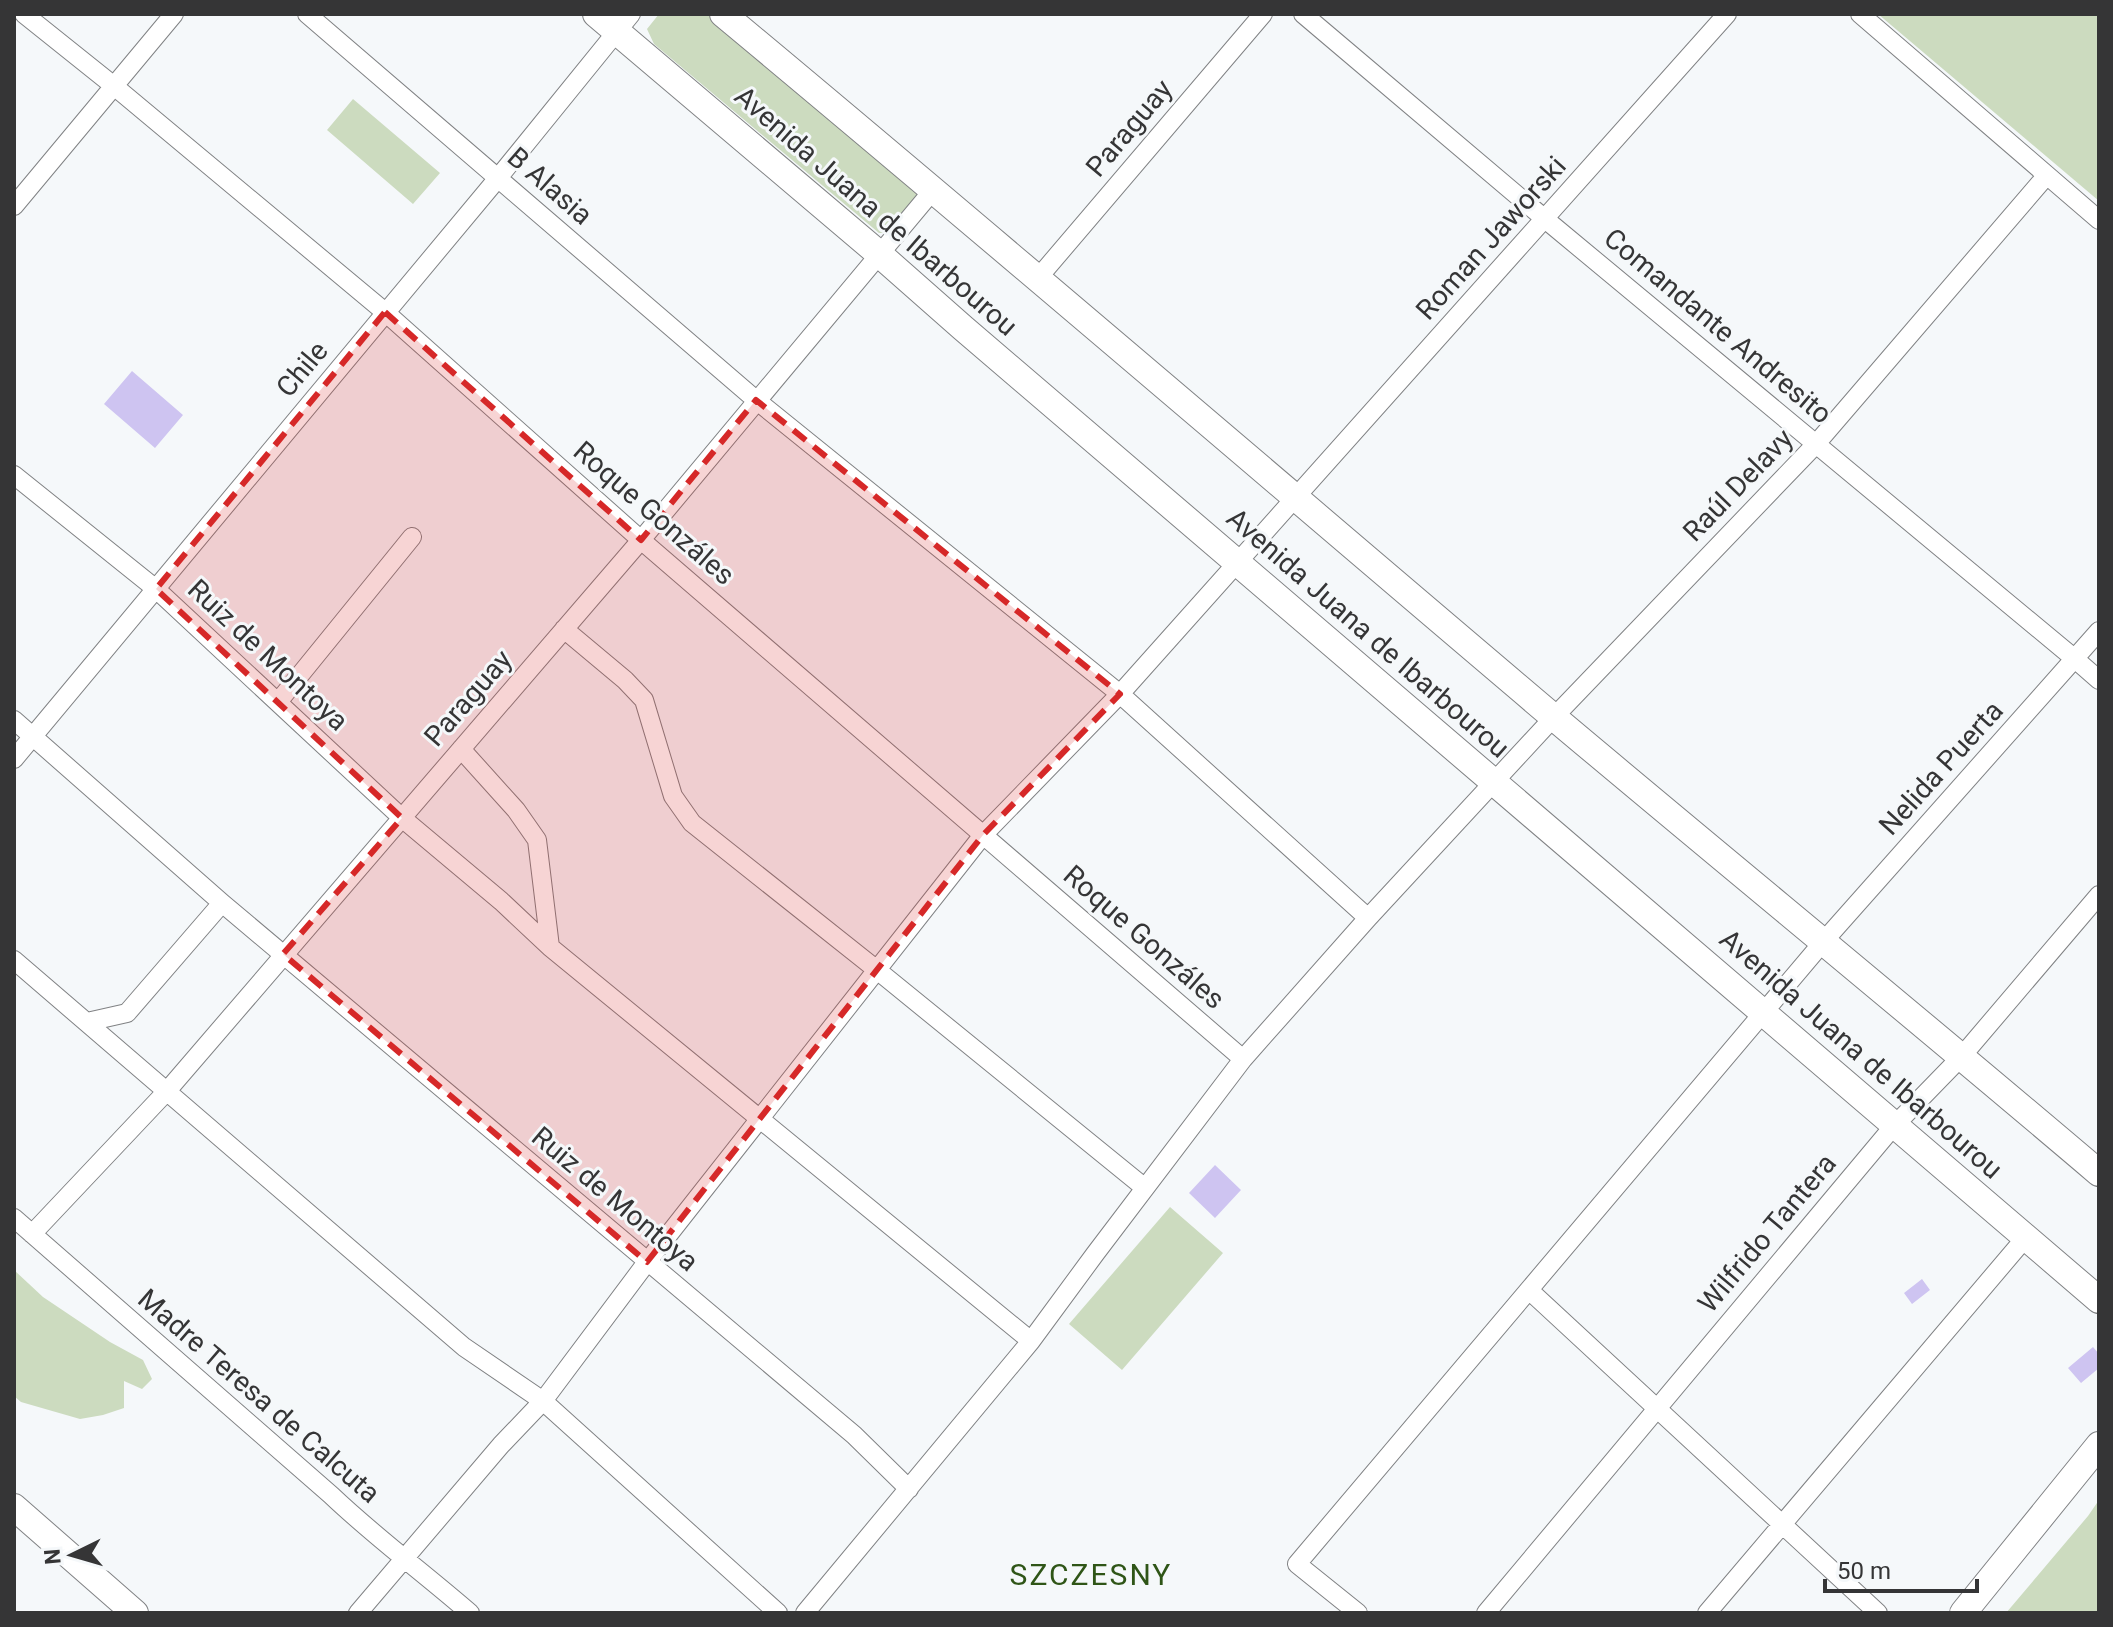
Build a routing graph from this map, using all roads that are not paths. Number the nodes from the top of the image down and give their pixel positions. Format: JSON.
{"nodes":[{"id":1,"x":24,"y":14,"type":"edge"},
{"id":2,"x":174,"y":14,"type":"edge"},
{"id":3,"x":307,"y":14,"type":"edge"},
{"id":4,"x":596,"y":14,"type":"edge"},
{"id":5,"x":723,"y":14,"type":"edge"},
{"id":6,"x":1263,"y":14,"type":"edge"},
{"id":7,"x":1303,"y":14,"type":"edge"},
{"id":8,"x":1727,"y":14,"type":"edge"},
{"id":9,"x":1860,"y":14,"type":"edge"},
{"id":10,"x":624,"y":23,"type":"edge"},
{"id":11,"x":114,"y":86,"type":"junction"},
{"id":12,"x":2047,"y":175,"type":"junction"},
{"id":13,"x":498,"y":178,"type":"junction"},
{"id":14,"x":934,"y":189,"type":"junction"},
{"id":15,"x":14,"y":206,"type":"edge"},
{"id":16,"x":1545,"y":219,"type":"junction"},
{"id":17,"x":2099,"y":220,"type":"edge"},
{"id":18,"x":878,"y":253,"type":"junction"},
{"id":19,"x":1038,"y":278,"type":"junction"},
{"id":20,"x":385,"y":312,"type":"junction"},
{"id":21,"x":756,"y":400,"type":"junction"},
{"id":22,"x":1816,"y":444,"type":"junction"},
{"id":23,"x":14,"y":475,"type":"edge"},
{"id":24,"x":1296,"y":499,"type":"junction"},
{"id":25,"x":412,"y":537,"type":"dead end"},
{"id":26,"x":641,"y":540,"type":"junction"},
{"id":27,"x":1239,"y":564,"type":"junction"},
{"id":28,"x":156,"y":589,"type":"junction"},
{"id":29,"x":564,"y":629,"type":"junction"},
{"id":30,"x":2099,"y":631,"type":"edge"},
{"id":31,"x":2075,"y":659,"type":"junction"},
{"id":32,"x":2099,"y":680,"type":"edge"},
{"id":33,"x":1120,"y":694,"type":"junction"},
{"id":34,"x":278,"y":702,"type":"junction"},
{"id":35,"x":1554,"y":717,"type":"junction"},
{"id":36,"x":14,"y":720,"type":"edge"},
{"id":37,"x":33,"y":736,"type":"junction"},
{"id":38,"x":461,"y":749,"type":"junction"},
{"id":39,"x":14,"y":759,"type":"edge"},
{"id":40,"x":1494,"y":782,"type":"junction"},
{"id":41,"x":402,"y":818,"type":"junction"},
{"id":42,"x":983,"y":835,"type":"junction"},
{"id":43,"x":2099,"y":895,"type":"edge"},
{"id":44,"x":222,"y":903,"type":"junction"},
{"id":45,"x":1368,"y":918,"type":"junction"},
{"id":46,"x":1823,"y":942,"type":"junction"},
{"id":47,"x":550,"y":947,"type":"junction"},
{"id":48,"x":283,"y":954,"type":"junction"},
{"id":49,"x":14,"y":960,"type":"edge"},
{"id":50,"x":877,"y":970,"type":"junction"},
{"id":51,"x":1764,"y":1013,"type":"junction"},
{"id":52,"x":87,"y":1022,"type":"junction"},
{"id":53,"x":1962,"y":1056,"type":"junction"},
{"id":54,"x":1243,"y":1059,"type":"junction"},
{"id":55,"x":167,"y":1091,"type":"junction"},
{"id":56,"x":760,"y":1119,"type":"junction"},
{"id":57,"x":1895,"y":1125,"type":"junction"},
{"id":58,"x":2099,"y":1173,"type":"edge"},
{"id":59,"x":1145,"y":1188,"type":"junction"},
{"id":60,"x":14,"y":1218,"type":"edge"},
{"id":61,"x":32,"y":1234,"type":"junction"},
{"id":62,"x":2026,"y":1237,"type":"junction"},
{"id":63,"x":647,"y":1262,"type":"junction"},
{"id":64,"x":1529,"y":1290,"type":"junction"},
{"id":65,"x":2099,"y":1300,"type":"edge"},
{"id":66,"x":1031,"y":1341,"type":"junction"},
{"id":67,"x":543,"y":1401,"type":"junction"},
{"id":68,"x":1657,"y":1408,"type":"junction"},
{"id":69,"x":2099,"y":1445,"type":"edge"},
{"id":70,"x":909,"y":1489,"type":"junction"},
{"id":71,"x":14,"y":1507,"type":"edge"},
{"id":72,"x":1782,"y":1524,"type":"junction"},
{"id":73,"x":405,"y":1557,"type":"junction"},
{"id":74,"x":135,"y":1613,"type":"edge"},
{"id":75,"x":358,"y":1613,"type":"edge"},
{"id":76,"x":470,"y":1613,"type":"edge"},
{"id":77,"x":778,"y":1613,"type":"edge"},
{"id":78,"x":805,"y":1613,"type":"edge"},
{"id":79,"x":1358,"y":1613,"type":"edge"},
{"id":80,"x":1486,"y":1613,"type":"edge"},
{"id":81,"x":1707,"y":1613,"type":"edge"},
{"id":82,"x":1878,"y":1613,"type":"edge"},
{"id":83,"x":1963,"y":1613,"type":"edge"}],
"edges":[{"from":1,"to":11,"type":"street","name":"Roque Gonzáles"},
{"from":2,"to":11,"type":"street"},
{"from":3,"to":13,"type":"street","name":"B Alasia"},
{"from":4,"to":10,"type":"main road","name":"Avenida Juana de Ibarbourou"},
{"from":5,"to":14,"type":"main road","name":"Avenida Juana de Ibarbourou"},
{"from":6,"to":19,"type":"street","name":"Paraguay"},
{"from":7,"to":16,"type":"street","name":"Comandante Andresito"},
{"from":8,"to":16,"type":"street","name":"Roman Jaworski"},
{"from":9,"to":12,"type":"street"},
{"from":10,"to":13,"type":"street","name":"Chile"},
{"from":10,"to":18,"type":"main road","name":"Avenida Juana de Ibarbourou"},
{"from":11,"to":15,"type":"street"},
{"from":11,"to":20,"type":"street","name":"Roque Gonzáles"},
{"from":12,"to":17,"type":"street"},
{"from":12,"to":22,"type":"street","name":"Raúl Delavy"},
{"from":13,"to":20,"type":"street","name":"Chile"},
{"from":13,"to":21,"type":"street","name":"B Alasia"},
{"from":14,"to":18,"type":"street","name":"Paraguay"},
{"from":14,"to":19,"type":"main road","name":"Avenida Juana de Ibarbourou"},
{"from":16,"to":22,"type":"street","name":"Comandante Andresito"},
{"from":16,"to":24,"type":"street","name":"Roman Jaworski"},
{"from":18,"to":21,"type":"street","name":"Paraguay"},
{"from":18,"to":27,"type":"main road","name":"Avenida Juana de Ibarbourou"},
{"from":19,"to":24,"type":"main road","name":"Avenida Juana de Ibarbourou"},
{"from":20,"to":26,"type":"street","name":"Roque Gonzáles"},
{"from":20,"to":28,"type":"street","name":"Chile"},
{"from":21,"to":26,"type":"street","name":"Paraguay"},
{"from":21,"to":33,"type":"street","name":"B Alasia"},
{"from":22,"to":31,"type":"street","name":"Comandante Andresito"},
{"from":22,"to":35,"type":"street","name":"Raúl Delavy"},
{"from":23,"to":28,"type":"street","name":"Ruiz de Montoya"},
{"from":24,"to":27,"type":"street","name":"Roman Jaworski"},
{"from":24,"to":35,"type":"main road","name":"Avenida Juana de Ibarbourou"},
{"from":25,"to":34,"type":"street"},
{"from":26,"to":29,"type":"street","name":"Paraguay"},
{"from":26,"to":42,"type":"street","name":"Roque Gonzáles"},
{"from":27,"to":33,"type":"street","name":"Roman Jaworski"},
{"from":27,"to":40,"type":"main road","name":"Avenida Juana de Ibarbourou"},
{"from":28,"to":34,"type":"street","name":"Ruiz de Montoya"},
{"from":28,"to":37,"type":"street","name":"Chile"},
{"from":29,"to":38,"type":"street","name":"Paraguay"},
{"from":29,"to":50,"type":"street"},
{"from":30,"to":31,"type":"street","name":"Nelida Puerta"},
{"from":31,"to":32,"type":"street","name":"Comandante Andresito"},
{"from":31,"to":46,"type":"street","name":"Nelida Puerta"},
{"from":33,"to":42,"type":"street","name":"Roman Jaworski"},
{"from":33,"to":45,"type":"street","name":"B Alasia"},
{"from":34,"to":41,"type":"street","name":"Ruiz de Montoya"},
{"from":35,"to":40,"type":"street","name":"Raúl Delavy"},
{"from":35,"to":46,"type":"main road","name":"Avenida Juana de Ibarbourou"},
{"from":36,"to":37,"type":"street","name":"Ruiz de Montoya"},
{"from":37,"to":39,"type":"street","name":"Chile"},
{"from":37,"to":44,"type":"street","name":"Ruiz de Montoya"},
{"from":38,"to":41,"type":"street","name":"Paraguay"},
{"from":38,"to":47,"type":"street"},
{"from":40,"to":45,"type":"street","name":"Raúl Delavy"},
{"from":40,"to":51,"type":"main road","name":"Avenida Juana de Ibarbourou"},
{"from":41,"to":47,"type":"street","name":"Ruiz de Montoya"},
{"from":41,"to":48,"type":"street","name":"Paraguay"},
{"from":42,"to":50,"type":"street","name":"Roman Jaworski"},
{"from":42,"to":54,"type":"street","name":"Roque Gonzáles"},
{"from":43,"to":53,"type":"street","name":"Wilfrido Tantera"},
{"from":44,"to":48,"type":"street","name":"Ruiz de Montoya"},
{"from":44,"to":52,"type":"street"},
{"from":45,"to":54,"type":"street","name":"Raúl Delavy"},
{"from":46,"to":51,"type":"street","name":"Nelida Puerta"},
{"from":46,"to":53,"type":"main road","name":"Avenida Juana de Ibarbourou"},
{"from":47,"to":56,"type":"street","name":"Ruiz de Montoya"},
{"from":48,"to":55,"type":"street","name":"Paraguay"},
{"from":48,"to":63,"type":"street","name":"Ruiz de Montoya"},
{"from":49,"to":52,"type":"street"},
{"from":50,"to":56,"type":"street","name":"Roman Jaworski"},
{"from":50,"to":59,"type":"street"},
{"from":51,"to":57,"type":"main road","name":"Avenida Juana de Ibarbourou"},
{"from":51,"to":64,"type":"street","name":"Nelida Puerta"},
{"from":52,"to":55,"type":"street"},
{"from":53,"to":57,"type":"street","name":"Wilfrido Tantera"},
{"from":53,"to":58,"type":"main road","name":"Avenida Juana de Ibarbourou"},
{"from":54,"to":59,"type":"street","name":"Raúl Delavy"},
{"from":55,"to":61,"type":"street","name":"Paraguay"},
{"from":55,"to":67,"type":"street"},
{"from":56,"to":63,"type":"street","name":"Roman Jaworski"},
{"from":56,"to":66,"type":"street","name":"Ruiz de Montoya"},
{"from":57,"to":62,"type":"main road","name":"Avenida Juana de Ibarbourou"},
{"from":57,"to":68,"type":"street","name":"Wilfrido Tantera"},
{"from":59,"to":66,"type":"street","name":"Raúl Delavy"},
{"from":60,"to":61,"type":"street","name":"Madre Teresa de Calcuta"},
{"from":61,"to":73,"type":"street","name":"Madre Teresa de Calcuta"},
{"from":62,"to":65,"type":"main road","name":"Avenida Juana de Ibarbourou"},
{"from":62,"to":72,"type":"street"},
{"from":63,"to":67,"type":"street","name":"Roman Jaworski"},
{"from":63,"to":70,"type":"street","name":"Ruiz de Montoya"},
{"from":64,"to":68,"type":"street"},
{"from":64,"to":79,"type":"street","name":"Nelida Puerta"},
{"from":66,"to":70,"type":"street"},
{"from":67,"to":73,"type":"street","name":"Roman Jaworski"},
{"from":67,"to":77,"type":"street"},
{"from":68,"to":72,"type":"street"},
{"from":68,"to":80,"type":"street","name":"Wilfrido Tantera"},
{"from":69,"to":83,"type":"main road"},
{"from":70,"to":78,"type":"street"},
{"from":71,"to":74,"type":"main road"},
{"from":72,"to":81,"type":"street"},
{"from":72,"to":82,"type":"street"},
{"from":73,"to":75,"type":"street","name":"Roman Jaworski"},
{"from":73,"to":76,"type":"street","name":"Madre Teresa de Calcuta"}]}
